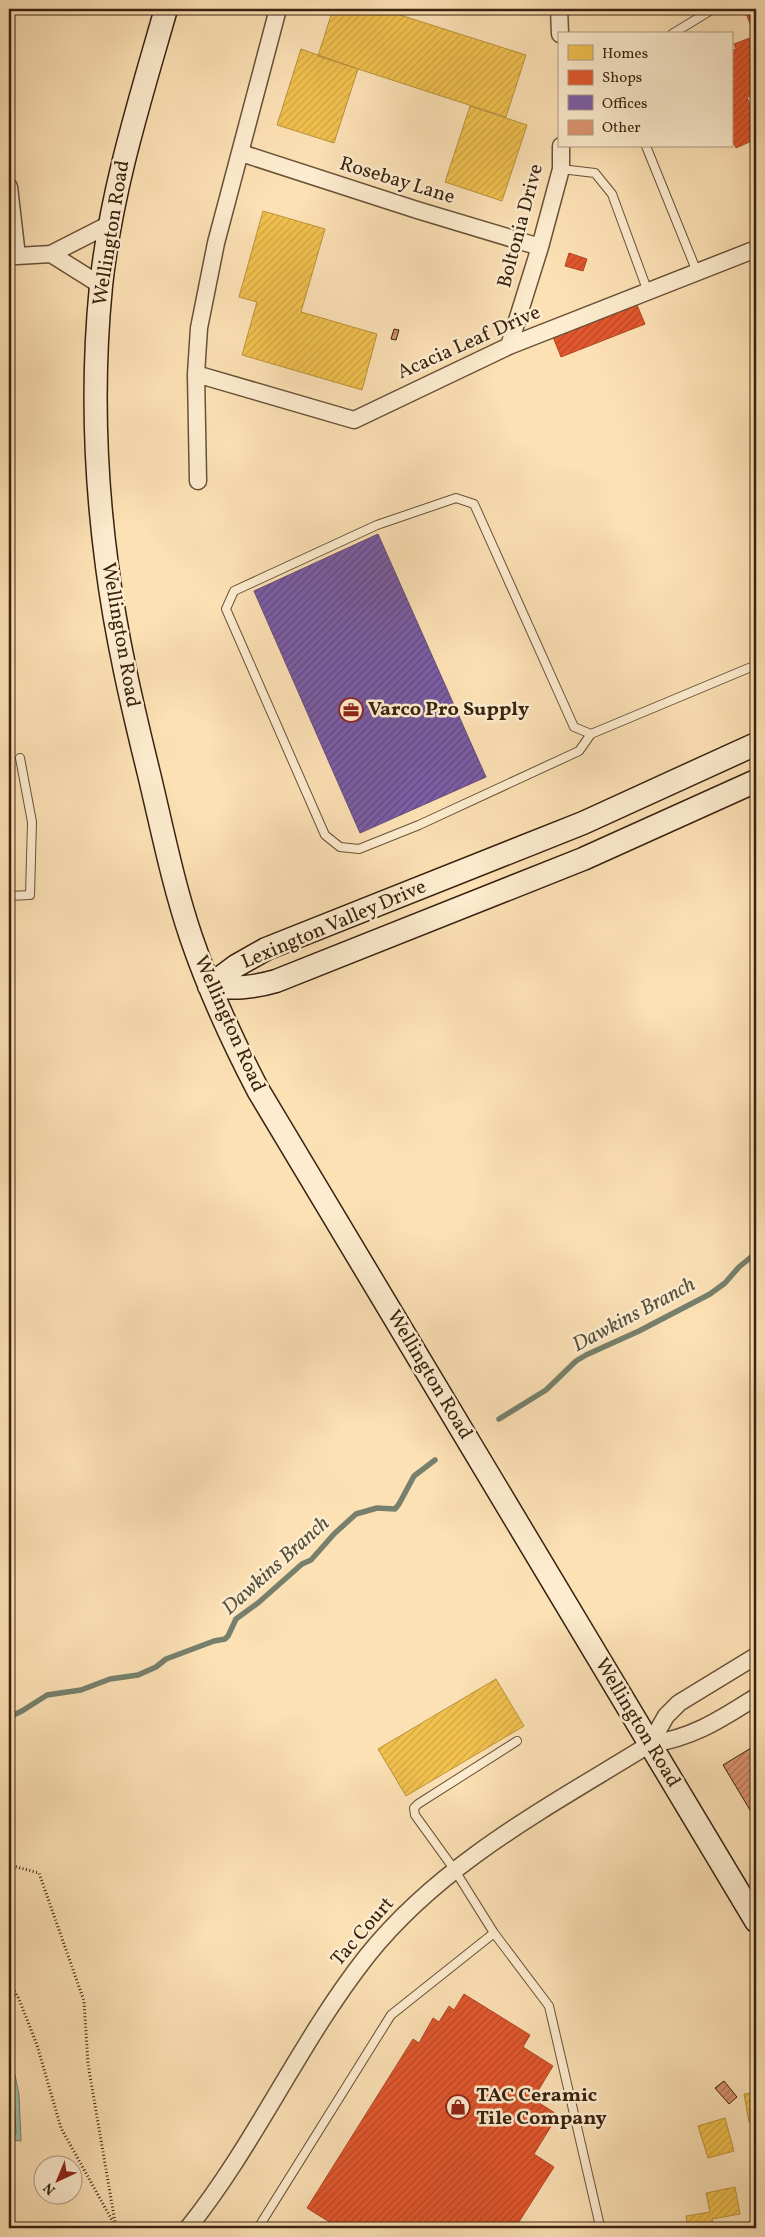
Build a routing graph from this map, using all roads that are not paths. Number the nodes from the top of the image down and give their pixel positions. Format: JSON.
{"nodes":[{"id":1,"x":166,"y":9,"type":"edge"},
{"id":2,"x":278,"y":9,"type":"edge"},
{"id":3,"x":559,"y":9,"type":"edge"},
{"id":4,"x":713,"y":9,"type":"edge"},
{"id":5,"x":560,"y":32,"type":"edge"},
{"id":6,"x":675,"y":32,"type":"edge"},
{"id":7,"x":561,"y":148,"type":"edge"},
{"id":8,"x":647,"y":148,"type":"edge"},
{"id":9,"x":241,"y":153,"type":"junction"},
{"id":10,"x":561,"y":169,"type":"junction"},
{"id":11,"x":9,"y":187,"type":"edge"},
{"id":12,"x":110,"y":224,"type":"junction"},
{"id":13,"x":540,"y":247,"type":"junction"},
{"id":14,"x":756,"y":250,"type":"edge"},
{"id":15,"x":51,"y":254,"type":"junction"},
{"id":16,"x":12,"y":257,"type":"edge"},
{"id":17,"x":697,"y":272,"type":"junction"},
{"id":18,"x":102,"y":286,"type":"junction"},
{"id":19,"x":648,"y":292,"type":"junction"},
{"id":20,"x":509,"y":346,"type":"junction"},
{"id":21,"x":196,"y":374,"type":"junction"},
{"id":22,"x":198,"y":481,"type":"dead end"},
{"id":23,"x":756,"y":665,"type":"edge"},
{"id":24,"x":591,"y":734,"type":"junction"},
{"id":25,"x":756,"y":744,"type":"edge"},
{"id":26,"x":20,"y":758,"type":"dead end"},
{"id":27,"x":756,"y":781,"type":"edge"},
{"id":28,"x":9,"y":896,"type":"edge"},
{"id":29,"x":209,"y":986,"type":"junction"},
{"id":30,"x":756,"y":1656,"type":"edge"},
{"id":31,"x":756,"y":1697,"type":"edge"},
{"id":32,"x":517,"y":1741,"type":"dead end"},
{"id":33,"x":650,"y":1744,"type":"junction"},
{"id":34,"x":454,"y":1869,"type":"junction"},
{"id":35,"x":756,"y":1921,"type":"edge"},
{"id":36,"x":494,"y":1933,"type":"junction"},
{"id":37,"x":193,"y":2227,"type":"edge"},
{"id":38,"x":258,"y":2228,"type":"edge"},
{"id":39,"x":598,"y":2228,"type":"edge"}],
"edges":[{"from":1,"to":12,"type":"main road","name":"Wellington Road"},
{"from":2,"to":9,"type":"street"},
{"from":3,"to":5,"type":"street"},
{"from":4,"to":6,"type":"lane"},
{"from":7,"to":10,"type":"street","name":"Boltonia Drive"},
{"from":8,"to":17,"type":"lane"},
{"from":9,"to":13,"type":"street","name":"Rosebay Lane"},
{"from":9,"to":21,"type":"street"},
{"from":10,"to":13,"type":"street","name":"Boltonia Drive"},
{"from":10,"to":19,"type":"lane"},
{"from":11,"to":16,"type":"street"},
{"from":12,"to":15,"type":"street"},
{"from":12,"to":18,"type":"main road","name":"Wellington Road"},
{"from":13,"to":20,"type":"street","name":"Boltonia Drive"},
{"from":14,"to":17,"type":"street","name":"Acacia Leaf Drive"},
{"from":15,"to":16,"type":"street"},
{"from":15,"to":18,"type":"street"},
{"from":17,"to":19,"type":"street","name":"Acacia Leaf Drive"},
{"from":18,"to":29,"type":"main road","name":"Wellington Road"},
{"from":19,"to":20,"type":"street","name":"Acacia Leaf Drive"},
{"from":20,"to":21,"type":"street","name":"Acacia Leaf Drive"},
{"from":21,"to":22,"type":"street"},
{"from":23,"to":24,"type":"lane"},
{"from":24,"to":24,"type":"lane"},
{"from":25,"to":29,"type":"main road","name":"Lexington Valley Drive"},
{"from":26,"to":28,"type":"lane"},
{"from":27,"to":29,"type":"main road","name":"Lexington Valley Drive"},
{"from":29,"to":33,"type":"main road","name":"Wellington Road"},
{"from":30,"to":33,"type":"street"},
{"from":31,"to":33,"type":"street"},
{"from":32,"to":34,"type":"lane"},
{"from":33,"to":34,"type":"street","name":"Tac Court"},
{"from":33,"to":35,"type":"main road","name":"Wellington Road"},
{"from":34,"to":36,"type":"lane"},
{"from":34,"to":37,"type":"street","name":"Tac Court"},
{"from":36,"to":38,"type":"lane"},
{"from":36,"to":39,"type":"lane"}]}
